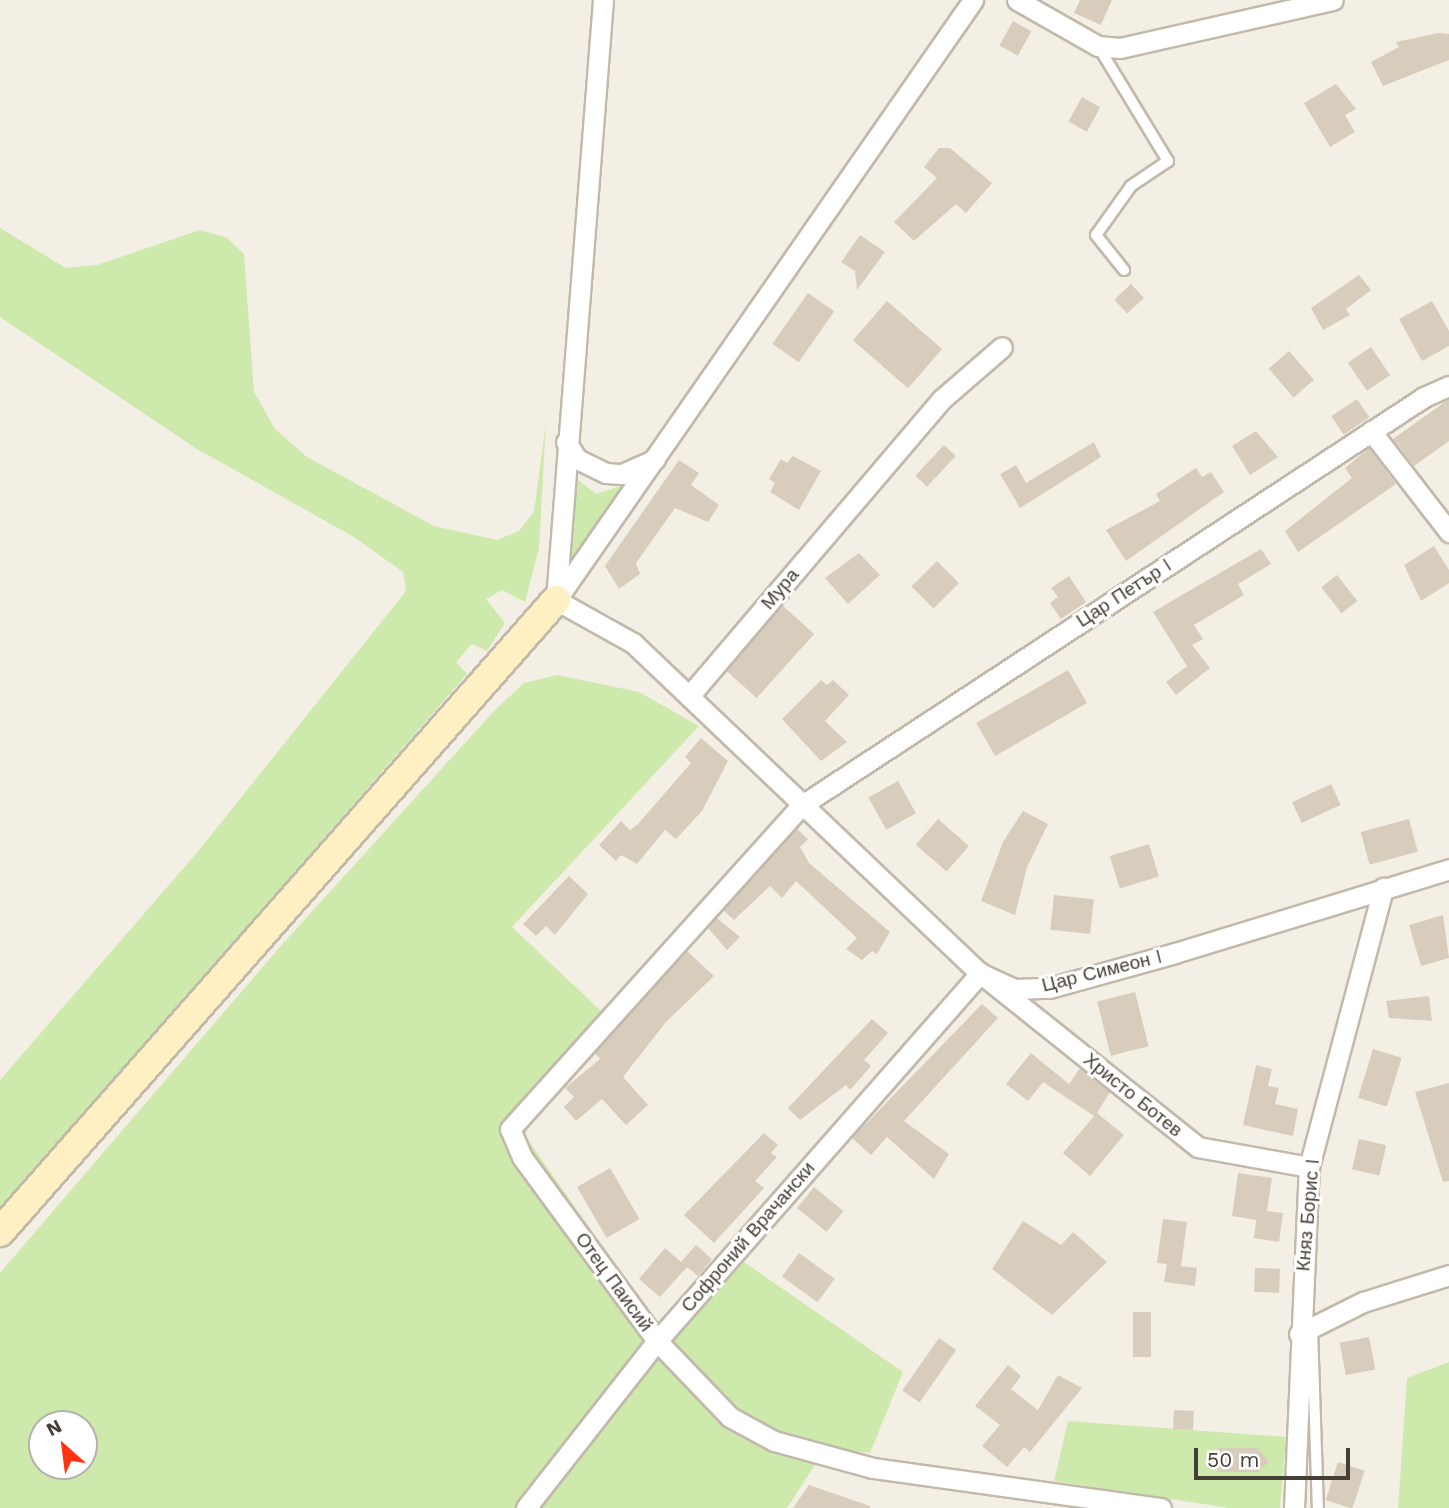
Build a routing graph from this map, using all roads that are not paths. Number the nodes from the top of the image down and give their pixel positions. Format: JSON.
{"nodes":[{"id":1,"x":603,"y":0,"type":"edge"},
{"id":2,"x":972,"y":0,"type":"edge"},
{"id":3,"x":1017,"y":0,"type":"edge"},
{"id":4,"x":1334,"y":0,"type":"edge"},
{"id":5,"x":1098,"y":46,"type":"junction"},
{"id":6,"x":1124,"y":270,"type":"dead end"},
{"id":7,"x":1002,"y":347,"type":"dead end"},
{"id":8,"x":1449,"y":386,"type":"edge"},
{"id":9,"x":1371,"y":431,"type":"junction"},
{"id":10,"x":566,"y":442,"type":"junction"},
{"id":11,"x":659,"y":456,"type":"junction"},
{"id":12,"x":1449,"y":532,"type":"edge"},
{"id":13,"x":556,"y":600,"type":"junction"},
{"id":14,"x":690,"y":695,"type":"junction"},
{"id":15,"x":802,"y":805,"type":"junction"},
{"id":16,"x":1449,"y":869,"type":"edge"},
{"id":17,"x":1382,"y":888,"type":"junction"},
{"id":18,"x":980,"y":973,"type":"junction"},
{"id":19,"x":1309,"y":1167,"type":"junction"},
{"id":20,"x":0,"y":1232,"type":"edge"},
{"id":21,"x":1449,"y":1275,"type":"edge"},
{"id":22,"x":1305,"y":1332,"type":"junction"},
{"id":23,"x":657,"y":1341,"type":"junction"},
{"id":24,"x":1121,"y":1505,"type":"edge"},
{"id":25,"x":526,"y":1508,"type":"edge"},
{"id":26,"x":1161,"y":1508,"type":"edge"},
{"id":27,"x":1294,"y":1508,"type":"edge"},
{"id":28,"x":1318,"y":1508,"type":"edge"}],
"edges":[{"from":1,"to":10,"type":"street"},
{"from":2,"to":11,"type":"street"},
{"from":3,"to":5,"type":"street"},
{"from":4,"to":5,"type":"street"},
{"from":5,"to":6,"type":"lane"},
{"from":7,"to":14,"type":"street","name":"Мура"},
{"from":8,"to":9,"type":"street","name":"Цар Петър I"},
{"from":9,"to":12,"type":"street"},
{"from":9,"to":15,"type":"street","name":"Цар Петър I"},
{"from":10,"to":11,"type":"street"},
{"from":10,"to":13,"type":"street"},
{"from":11,"to":13,"type":"street"},
{"from":13,"to":14,"type":"street","name":"Цар Симеон I"},
{"from":13,"to":20,"type":"street"},
{"from":14,"to":15,"type":"street","name":"Цар Симеон I"},
{"from":15,"to":18,"type":"street","name":"Цар Симеон I"},
{"from":15,"to":23,"type":"street","name":"Отец Паисий"},
{"from":16,"to":17,"type":"street","name":"Цар Симеон I"},
{"from":17,"to":18,"type":"street","name":"Цар Симеон I"},
{"from":17,"to":19,"type":"street","name":"Княз Борис I"},
{"from":18,"to":19,"type":"street","name":"Христо Ботев"},
{"from":18,"to":23,"type":"street","name":"Софроний Врачански"},
{"from":19,"to":22,"type":"street","name":"Княз Борис I"},
{"from":21,"to":22,"type":"street"},
{"from":22,"to":27,"type":"street","name":"Княз Борис I"},
{"from":22,"to":28,"type":"lane"},
{"from":23,"to":24,"type":"street","name":"Отец Паисий"},
{"from":23,"to":25,"type":"street","name":"Софроний Врачански"},
{"from":24,"to":26,"type":"street","name":"Отец Паисий"}]}
